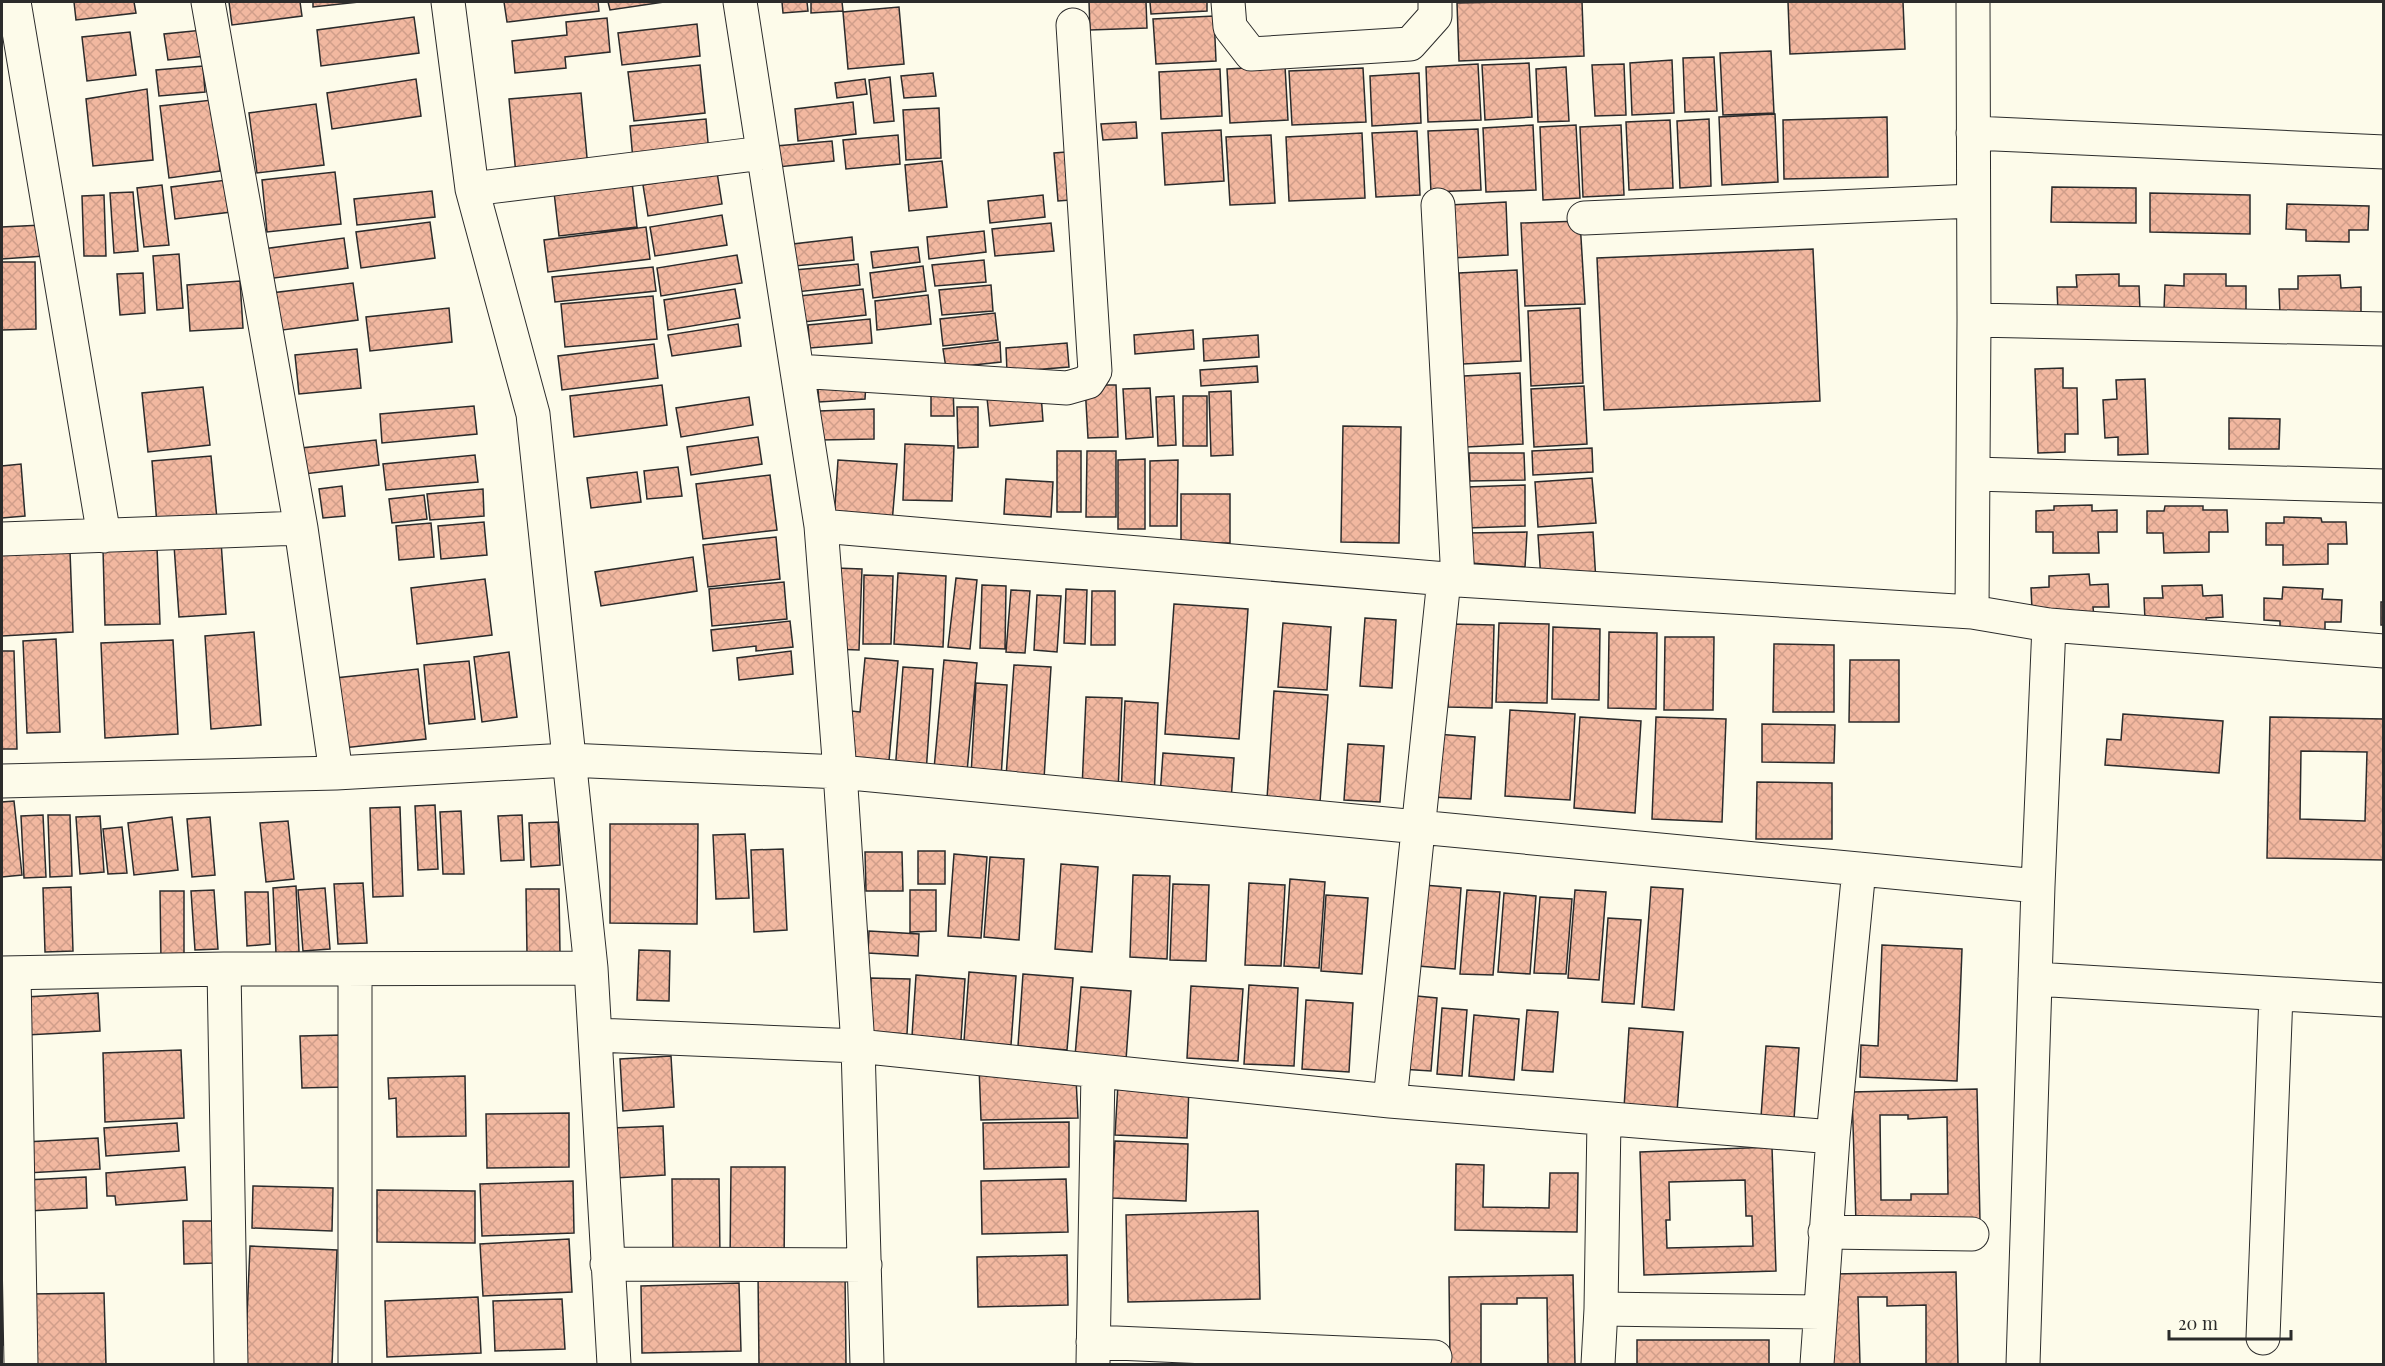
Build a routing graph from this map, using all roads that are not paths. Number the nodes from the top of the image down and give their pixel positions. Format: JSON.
{"nodes":[{"id":1,"x":14,"y":2,"type":"edge"},
{"id":2,"x":208,"y":2,"type":"edge"},
{"id":3,"x":448,"y":2,"type":"edge"},
{"id":4,"x":740,"y":2,"type":"edge"},
{"id":5,"x":1228,"y":2,"type":"edge"},
{"id":6,"x":1435,"y":2,"type":"edge"},
{"id":7,"x":1973,"y":2,"type":"edge"},
{"id":8,"x":1073,"y":25,"type":"dead end"},
{"id":9,"x":1973,"y":134,"type":"junction"},
{"id":10,"x":2384,"y":152,"type":"edge"},
{"id":11,"x":763,"y":153,"type":"junction"},
{"id":12,"x":472,"y":189,"type":"junction"},
{"id":13,"x":1973,"y":201,"type":"junction"},
{"id":14,"x":1438,"y":205,"type":"dead end"},
{"id":15,"x":1584,"y":218,"type":"dead end"},
{"id":16,"x":1974,"y":320,"type":"junction"},
{"id":17,"x":2384,"y":329,"type":"edge"},
{"id":18,"x":797,"y":371,"type":"junction"},
{"id":19,"x":1974,"y":474,"type":"junction"},
{"id":20,"x":2384,"y":486,"type":"edge"},
{"id":21,"x":821,"y":526,"type":"junction"},
{"id":22,"x":302,"y":528,"type":"junction"},
{"id":23,"x":104,"y":536,"type":"junction"},
{"id":24,"x":2,"y":539,"type":"edge"},
{"id":25,"x":1451,"y":579,"type":"junction"},
{"id":26,"x":1972,"y":612,"type":"junction"},
{"id":27,"x":2049,"y":625,"type":"junction"},
{"id":28,"x":2384,"y":651,"type":"edge"},
{"id":29,"x":568,"y":760,"type":"junction"},
{"id":30,"x":840,"y":772,"type":"junction"},
{"id":31,"x":336,"y":773,"type":"junction"},
{"id":32,"x":2,"y":781,"type":"edge"},
{"id":33,"x":1418,"y":826,"type":"junction"},
{"id":34,"x":1859,"y":869,"type":"junction"},
{"id":35,"x":2038,"y":886,"type":"junction"},
{"id":36,"x":591,"y":968,"type":"junction"},
{"id":37,"x":224,"y":969,"type":"junction"},
{"id":38,"x":354,"y":969,"type":"junction"},
{"id":39,"x":8,"y":973,"type":"edge"},
{"id":40,"x":2035,"y":980,"type":"junction"},
{"id":41,"x":2276,"y":994,"type":"junction"},
{"id":42,"x":2384,"y":1000,"type":"edge"},
{"id":43,"x":596,"y":1035,"type":"junction"},
{"id":44,"x":858,"y":1046,"type":"junction"},
{"id":45,"x":1098,"y":1071,"type":"junction"},
{"id":46,"x":1390,"y":1101,"type":"junction"},
{"id":47,"x":1604,"y":1119,"type":"junction"},
{"id":48,"x":1833,"y":1137,"type":"junction"},
{"id":49,"x":1825,"y":1232,"type":"junction"},
{"id":50,"x":1972,"y":1234,"type":"dead end"},
{"id":51,"x":607,"y":1264,"type":"junction"},
{"id":52,"x":865,"y":1265,"type":"junction"},
{"id":53,"x":1601,"y":1309,"type":"junction"},
{"id":54,"x":1820,"y":1312,"type":"junction"},
{"id":55,"x":2262,"y":1338,"type":"dead end"},
{"id":56,"x":1093,"y":1353,"type":"edge"},
{"id":57,"x":1273,"y":1357,"type":"edge"},
{"id":58,"x":1435,"y":1357,"type":"dead end"},
{"id":59,"x":21,"y":1365,"type":"edge"},
{"id":60,"x":231,"y":1365,"type":"edge"},
{"id":61,"x":355,"y":1365,"type":"edge"},
{"id":62,"x":614,"y":1365,"type":"edge"},
{"id":63,"x":867,"y":1365,"type":"edge"},
{"id":64,"x":1598,"y":1365,"type":"edge"},
{"id":65,"x":1817,"y":1365,"type":"edge"},
{"id":66,"x":2023,"y":1365,"type":"edge"}],
"edges":[{"from":1,"to":23,"type":"street"},
{"from":2,"to":22,"type":"street"},
{"from":3,"to":12,"type":"street"},
{"from":4,"to":11,"type":"street"},
{"from":5,"to":6,"type":"street"},
{"from":7,"to":9,"type":"street"},
{"from":8,"to":18,"type":"street"},
{"from":9,"to":10,"type":"street"},
{"from":9,"to":13,"type":"street"},
{"from":11,"to":12,"type":"street"},
{"from":11,"to":18,"type":"street"},
{"from":12,"to":29,"type":"street"},
{"from":13,"to":15,"type":"street"},
{"from":13,"to":16,"type":"street"},
{"from":14,"to":25,"type":"street"},
{"from":16,"to":17,"type":"street"},
{"from":16,"to":19,"type":"street"},
{"from":18,"to":21,"type":"street"},
{"from":19,"to":20,"type":"street"},
{"from":19,"to":26,"type":"street"},
{"from":21,"to":25,"type":"street"},
{"from":21,"to":30,"type":"street"},
{"from":22,"to":23,"type":"street"},
{"from":22,"to":31,"type":"street"},
{"from":23,"to":24,"type":"street"},
{"from":25,"to":26,"type":"street"},
{"from":25,"to":33,"type":"street"},
{"from":26,"to":27,"type":"street"},
{"from":27,"to":28,"type":"street"},
{"from":27,"to":35,"type":"street"},
{"from":29,"to":30,"type":"street"},
{"from":29,"to":31,"type":"street"},
{"from":29,"to":36,"type":"street"},
{"from":30,"to":33,"type":"street"},
{"from":30,"to":44,"type":"street"},
{"from":31,"to":32,"type":"street"},
{"from":33,"to":34,"type":"street"},
{"from":33,"to":46,"type":"street"},
{"from":34,"to":35,"type":"street"},
{"from":34,"to":48,"type":"street"},
{"from":35,"to":40,"type":"street"},
{"from":36,"to":38,"type":"street"},
{"from":36,"to":43,"type":"street"},
{"from":37,"to":38,"type":"street"},
{"from":37,"to":39,"type":"street"},
{"from":37,"to":60,"type":"street"},
{"from":38,"to":61,"type":"street"},
{"from":39,"to":59,"type":"street"},
{"from":40,"to":41,"type":"street"},
{"from":40,"to":66,"type":"street"},
{"from":41,"to":42,"type":"street"},
{"from":41,"to":55,"type":"street"},
{"from":43,"to":44,"type":"street"},
{"from":43,"to":51,"type":"street"},
{"from":44,"to":45,"type":"street"},
{"from":44,"to":52,"type":"street"},
{"from":45,"to":46,"type":"street"},
{"from":45,"to":56,"type":"street"},
{"from":46,"to":47,"type":"street"},
{"from":47,"to":48,"type":"street"},
{"from":47,"to":53,"type":"street"},
{"from":48,"to":49,"type":"street"},
{"from":49,"to":50,"type":"street"},
{"from":49,"to":54,"type":"street"},
{"from":51,"to":52,"type":"street"},
{"from":51,"to":62,"type":"street"},
{"from":52,"to":63,"type":"street"},
{"from":53,"to":54,"type":"street"},
{"from":53,"to":64,"type":"street"},
{"from":54,"to":65,"type":"street"},
{"from":56,"to":57,"type":"street"},
{"from":57,"to":58,"type":"street"}]}
